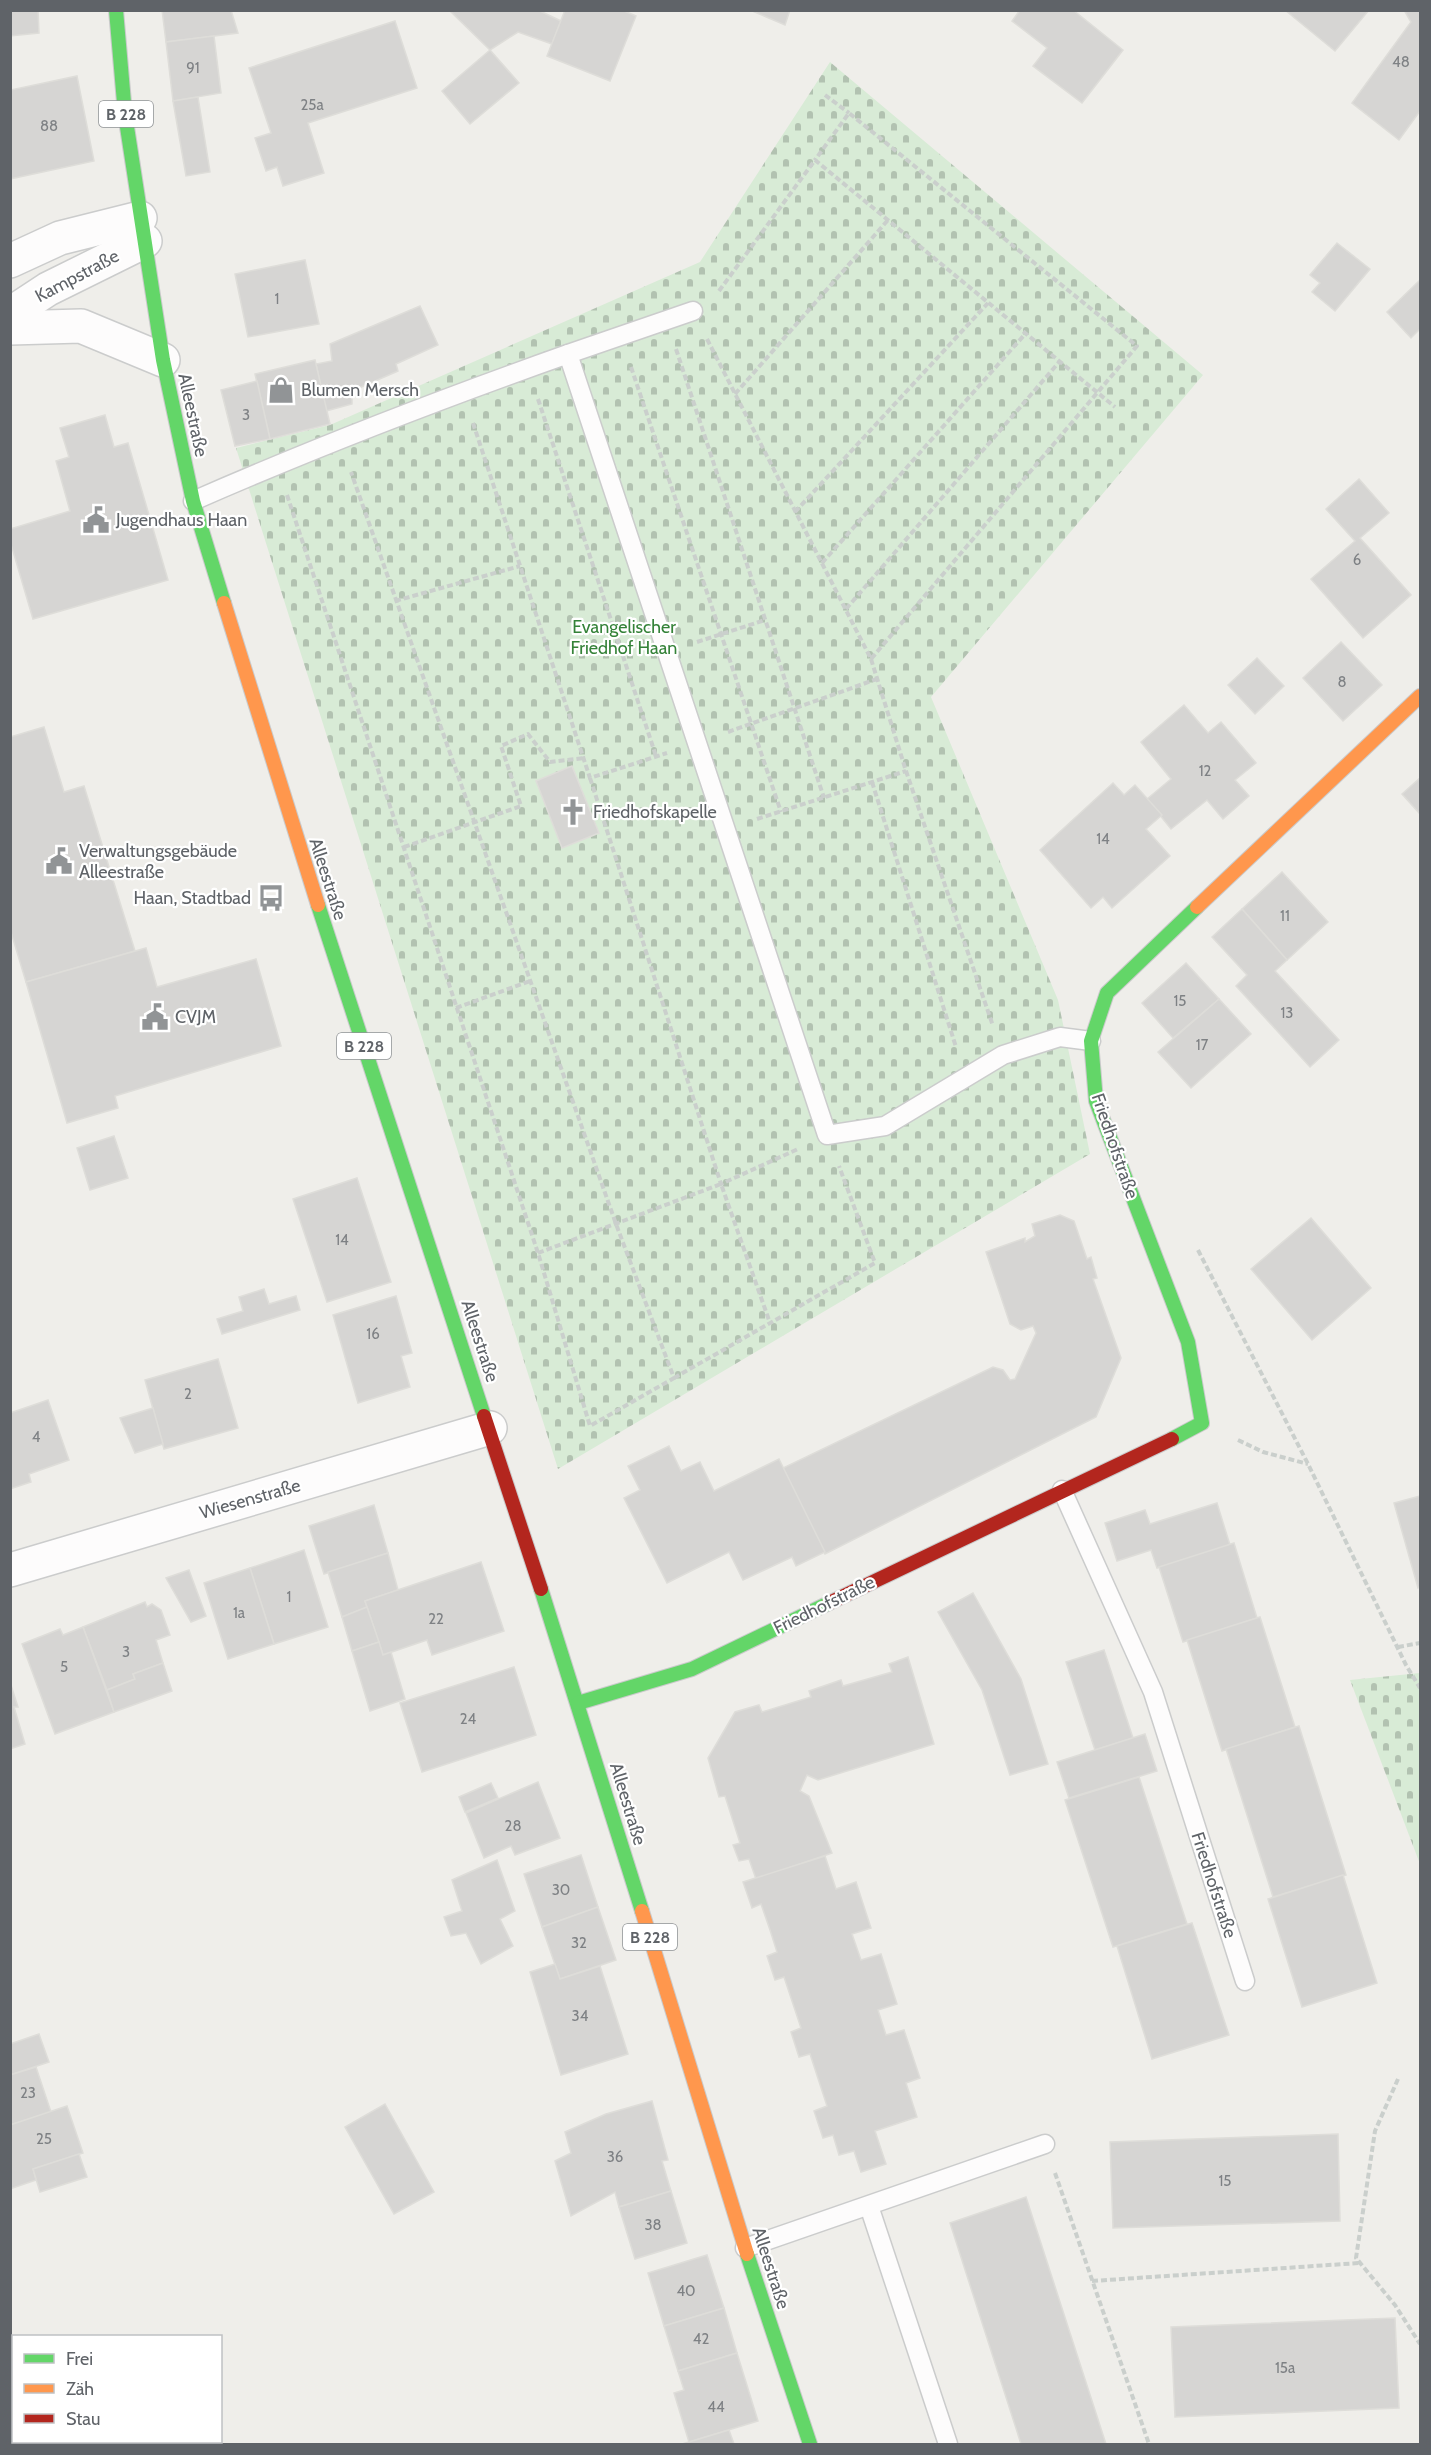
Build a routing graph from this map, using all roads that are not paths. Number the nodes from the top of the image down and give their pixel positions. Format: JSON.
{"nodes":[{"id":1,"x":116,"y":10,"type":"edge"},
{"id":2,"x":142,"y":230,"type":"junction"},
{"id":3,"x":10,"y":261,"type":"edge"},
{"id":4,"x":693,"y":311,"type":"road end"},
{"id":5,"x":10,"y":314,"type":"edge"},
{"id":6,"x":10,"y":328,"type":"edge"},
{"id":7,"x":568,"y":354,"type":"junction"},
{"id":8,"x":163,"y":360,"type":"junction"},
{"id":9,"x":193,"y":501,"type":"junction"},
{"id":10,"x":1420,"y":696,"type":"edge"},
{"id":11,"x":1091,"y":1041,"type":"junction"},
{"id":12,"x":490,"y":1428,"type":"junction"},
{"id":13,"x":1062,"y":1490,"type":"junction"},
{"id":14,"x":10,"y":1570,"type":"edge"},
{"id":15,"x":578,"y":1703,"type":"junction"},
{"id":16,"x":1245,"y":1981,"type":"dead end"},
{"id":17,"x":1045,"y":2144,"type":"road end"},
{"id":18,"x":869,"y":2206,"type":"junction"},
{"id":19,"x":745,"y":2248,"type":"junction"},
{"id":20,"x":810,"y":2445,"type":"edge"},
{"id":21,"x":948,"y":2445,"type":"edge"}],
"edges":[{"from":1,"to":2,"type":"main road","number":"B 228"},
{"from":2,"to":3,"type":"street","name":"Kampstraße"},
{"from":2,"to":5,"type":"street","name":"Kampstraße"},
{"from":2,"to":8,"type":"main road","name":"Alleestraße","number":"B 228"},
{"from":4,"to":7,"type":"lane"},
{"from":6,"to":8,"type":"street","name":"Kampstraße"},
{"from":7,"to":9,"type":"lane"},
{"from":7,"to":11,"type":"lane"},
{"from":8,"to":9,"type":"main road","name":"Alleestraße","number":"B 228"},
{"from":9,"to":12,"type":"main road","name":"Alleestraße","number":"B 228"},
{"from":10,"to":11,"type":"main road","name":"Friedhofstraße"},
{"from":11,"to":13,"type":"main road","name":"Friedhofstraße"},
{"from":12,"to":14,"type":"street","name":"Wiesenstraße"},
{"from":12,"to":15,"type":"main road","name":"Alleestraße","number":"B 228"},
{"from":13,"to":15,"type":"main road","name":"Friedhofstraße"},
{"from":13,"to":16,"type":"lane","name":"Friedhofstraße"},
{"from":15,"to":19,"type":"main road","name":"Alleestraße","number":"B 228"},
{"from":17,"to":18,"type":"lane"},
{"from":18,"to":19,"type":"lane"},
{"from":18,"to":21,"type":"lane"},
{"from":19,"to":20,"type":"main road","name":"Alleestraße","number":"B 228"}]}
